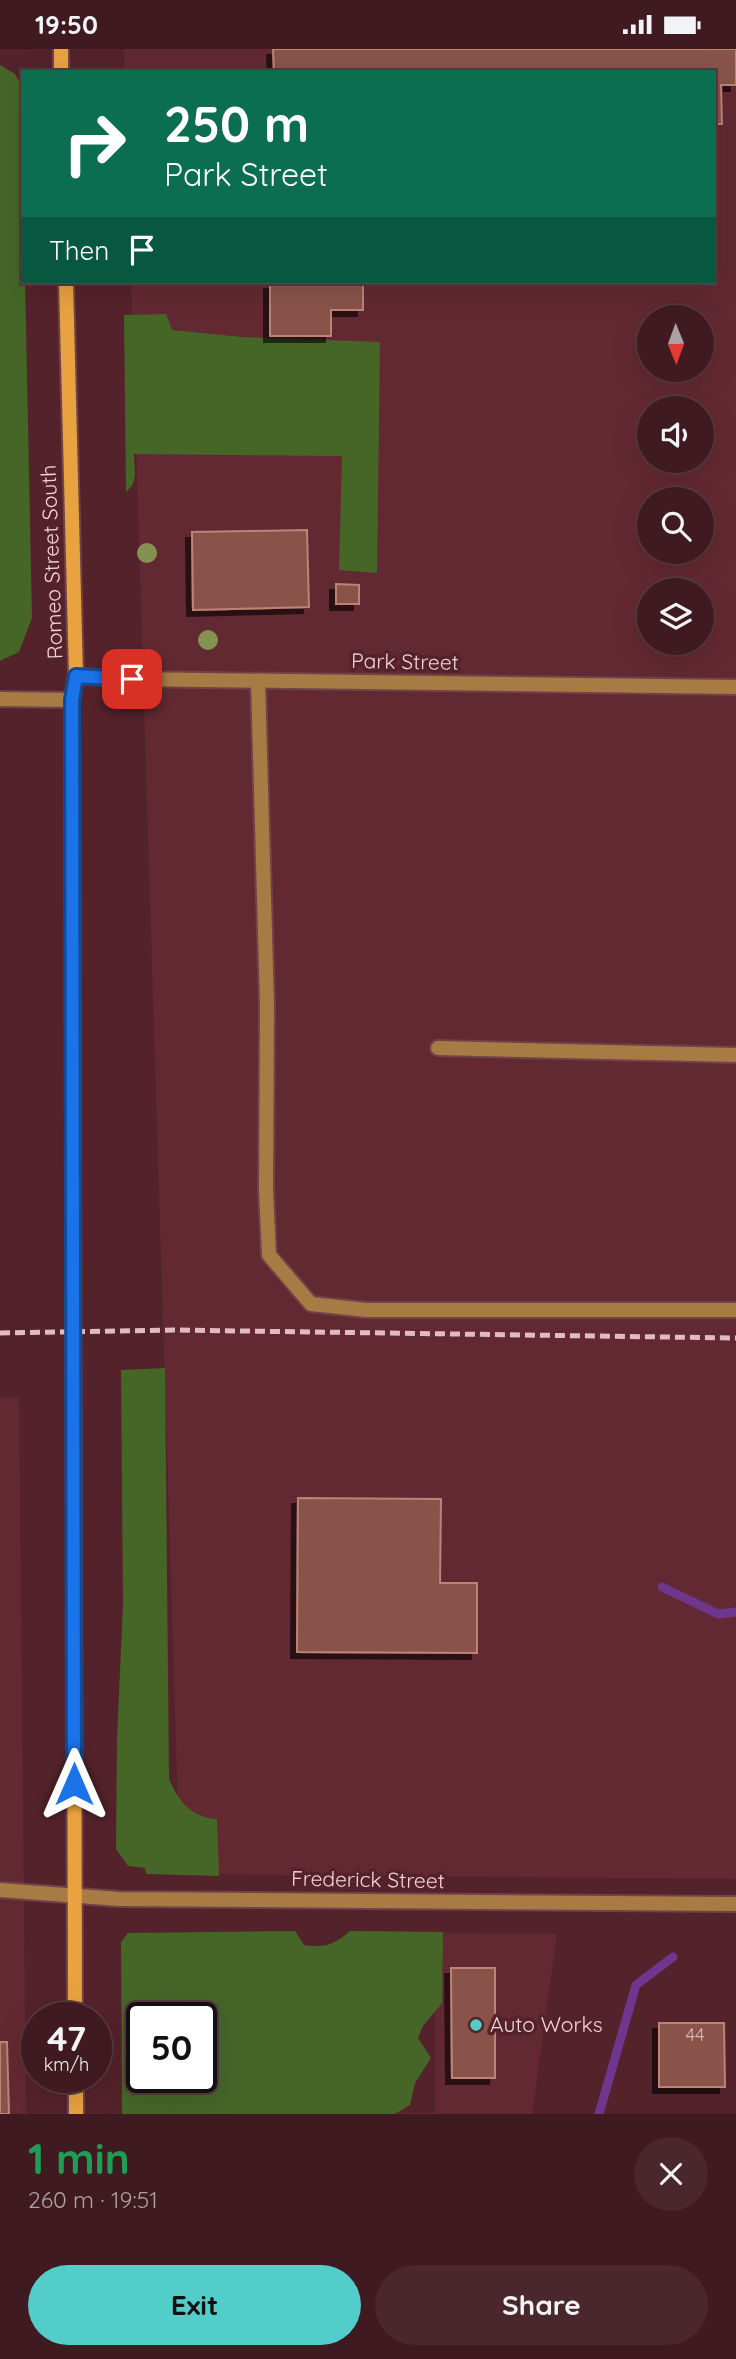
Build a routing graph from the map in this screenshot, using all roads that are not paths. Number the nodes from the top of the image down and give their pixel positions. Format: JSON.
{"nodes":[{"id":1,"x":61,"y":49,"type":"edge"},
{"id":2,"x":61,"y":70,"type":"edge"},
{"id":3,"x":66,"y":284,"type":"edge"},
{"id":4,"x":76,"y":676,"type":"junction"},
{"id":5,"x":258,"y":681,"type":"junction"},
{"id":6,"x":736,"y":687,"type":"edge"},
{"id":7,"x":0,"y":699,"type":"edge"},
{"id":8,"x":72,"y":700,"type":"junction"},
{"id":9,"x":438,"y":1048,"type":"dead end"},
{"id":10,"x":736,"y":1055,"type":"edge"},
{"id":11,"x":736,"y":1310,"type":"edge"},
{"id":12,"x":0,"y":1890,"type":"edge"},
{"id":13,"x":74,"y":1895,"type":"junction"},
{"id":14,"x":736,"y":1904,"type":"edge"},
{"id":15,"x":75,"y":2002,"type":"edge"},
{"id":16,"x":76,"y":2093,"type":"edge"},
{"id":17,"x":76,"y":2114,"type":"edge"}],
"edges":[{"from":1,"to":2,"type":"main road"},
{"from":3,"to":4,"type":"main road","name":"Romeo Street South"},
{"from":4,"to":5,"type":"street","name":"Park Street"},
{"from":4,"to":8,"type":"main road","name":"Romeo Street South"},
{"from":5,"to":6,"type":"street","name":"Park Street"},
{"from":5,"to":11,"type":"street"},
{"from":7,"to":8,"type":"street"},
{"from":8,"to":13,"type":"main road","name":"Romeo Street South"},
{"from":9,"to":10,"type":"street"},
{"from":12,"to":13,"type":"street","name":"Frederick Street"},
{"from":13,"to":14,"type":"street","name":"Frederick Street"},
{"from":13,"to":15,"type":"main road","name":"Romeo Street South"},
{"from":16,"to":17,"type":"main road"}]}
